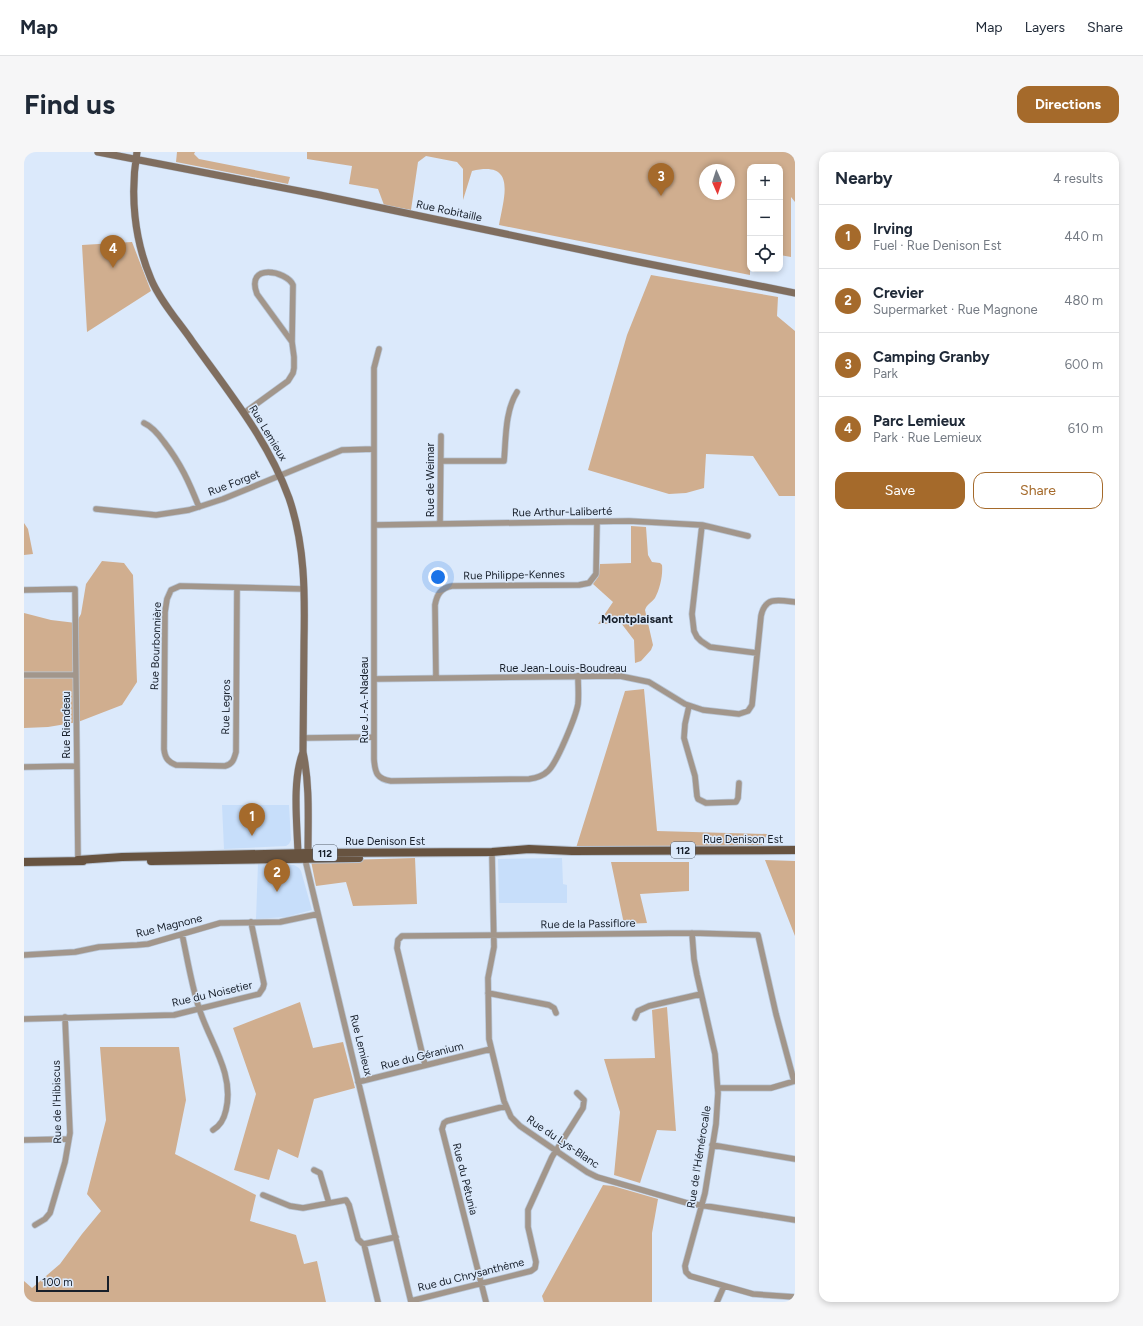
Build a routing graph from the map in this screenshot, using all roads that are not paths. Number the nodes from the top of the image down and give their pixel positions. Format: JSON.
{"nodes":[{"id":1,"x":98,"y":152,"type":"edge"},
{"id":2,"x":137,"y":152,"type":"edge"},
{"id":3,"x":136,"y":160,"type":"junction"},
{"id":4,"x":795,"y":293,"type":"edge"},
{"id":5,"x":292,"y":342,"type":"junction"},
{"id":6,"x":379,"y":349,"type":"dead end"},
{"id":7,"x":517,"y":392,"type":"dead end"},
{"id":8,"x":244,"y":414,"type":"junction"},
{"id":9,"x":144,"y":424,"type":"dead end"},
{"id":10,"x":441,"y":436,"type":"dead end"},
{"id":11,"x":374,"y":449,"type":"junction"},
{"id":12,"x":441,"y":461,"type":"junction"},
{"id":13,"x":280,"y":476,"type":"junction"},
{"id":14,"x":199,"y":507,"type":"junction"},
{"id":15,"x":96,"y":509,"type":"dead end"},
{"id":16,"x":596,"y":522,"type":"junction"},
{"id":17,"x":440,"y":524,"type":"junction"},
{"id":18,"x":374,"y":525,"type":"junction"},
{"id":19,"x":702,"y":525,"type":"junction"},
{"id":20,"x":748,"y":536,"type":"dead end"},
{"id":21,"x":237,"y":588,"type":"junction"},
{"id":22,"x":304,"y":589,"type":"junction"},
{"id":23,"x":24,"y":590,"type":"edge"},
{"id":24,"x":795,"y":602,"type":"edge"},
{"id":25,"x":757,"y":653,"type":"junction"},
{"id":26,"x":24,"y":675,"type":"edge"},
{"id":27,"x":76,"y":675,"type":"junction"},
{"id":28,"x":578,"y":676,"type":"junction"},
{"id":29,"x":436,"y":678,"type":"junction"},
{"id":30,"x":374,"y":679,"type":"junction"},
{"id":31,"x":689,"y":706,"type":"junction"},
{"id":32,"x":374,"y":737,"type":"junction"},
{"id":33,"x":303,"y":738,"type":"junction"},
{"id":34,"x":303,"y":752,"type":"junction"},
{"id":35,"x":172,"y":763,"type":"joint"},
{"id":36,"x":24,"y":766,"type":"edge"},
{"id":37,"x":76,"y":766,"type":"junction"},
{"id":38,"x":740,"y":783,"type":"dead end"},
{"id":39,"x":572,"y":850,"type":"junction"},
{"id":40,"x":795,"y":850,"type":"edge"},
{"id":41,"x":298,"y":853,"type":"junction"},
{"id":42,"x":492,"y":855,"type":"junction"},
{"id":43,"x":307,"y":856,"type":"junction"},
{"id":44,"x":78,"y":860,"type":"junction"},
{"id":45,"x":24,"y":862,"type":"edge"},
{"id":46,"x":318,"y":914,"type":"junction"},
{"id":47,"x":251,"y":922,"type":"junction"},
{"id":48,"x":692,"y":933,"type":"junction"},
{"id":49,"x":182,"y":934,"type":"junction"},
{"id":50,"x":494,"y":935,"type":"junction"},
{"id":51,"x":24,"y":955,"type":"edge"},
{"id":52,"x":488,"y":994,"type":"junction"},
{"id":53,"x":701,"y":994,"type":"junction"},
{"id":54,"x":199,"y":1009,"type":"junction"},
{"id":55,"x":556,"y":1013,"type":"dead end"},
{"id":56,"x":65,"y":1017,"type":"junction"},
{"id":57,"x":635,"y":1018,"type":"dead end"},
{"id":58,"x":24,"y":1019,"type":"edge"},
{"id":59,"x":491,"y":1049,"type":"junction"},
{"id":60,"x":425,"y":1065,"type":"junction"},
{"id":61,"x":794,"y":1081,"type":"edge"},
{"id":62,"x":358,"y":1082,"type":"junction"},
{"id":63,"x":718,"y":1088,"type":"junction"},
{"id":64,"x":577,"y":1092,"type":"dead end"},
{"id":65,"x":506,"y":1106,"type":"junction"},
{"id":66,"x":213,"y":1130,"type":"dead end"},
{"id":67,"x":69,"y":1139,"type":"junction"},
{"id":68,"x":24,"y":1140,"type":"edge"},
{"id":69,"x":712,"y":1146,"type":"junction"},
{"id":70,"x":556,"y":1151,"type":"junction"},
{"id":71,"x":795,"y":1159,"type":"edge"},
{"id":72,"x":314,"y":1170,"type":"dead end"},
{"id":73,"x":263,"y":1195,"type":"dead end"},
{"id":74,"x":329,"y":1203,"type":"junction"},
{"id":75,"x":703,"y":1205,"type":"junction"},
{"id":76,"x":795,"y":1220,"type":"edge"},
{"id":77,"x":35,"y":1225,"type":"dead end"},
{"id":78,"x":396,"y":1237,"type":"junction"},
{"id":79,"x":364,"y":1244,"type":"junction"},
{"id":80,"x":481,"y":1283,"type":"junction"},
{"id":81,"x":724,"y":1286,"type":"junction"},
{"id":82,"x":795,"y":1296,"type":"edge"},
{"id":83,"x":378,"y":1302,"type":"edge"},
{"id":84,"x":411,"y":1302,"type":"edge"},
{"id":85,"x":486,"y":1302,"type":"edge"},
{"id":86,"x":717,"y":1302,"type":"edge"}],
"edges":[{"from":1,"to":3,"type":"street","name":"Rue Robitaille"},
{"from":2,"to":3,"type":"street","name":"Rue Lemieux"},
{"from":3,"to":4,"type":"street","name":"Rue Robitaille"},
{"from":3,"to":8,"type":"street","name":"Rue Lemieux"},
{"from":5,"to":5,"type":"street"},
{"from":5,"to":8,"type":"street"},
{"from":6,"to":11,"type":"street","name":"Rue J.-A.-Nadeau"},
{"from":7,"to":12,"type":"street"},
{"from":8,"to":13,"type":"street","name":"Rue Lemieux"},
{"from":9,"to":14,"type":"street"},
{"from":10,"to":12,"type":"street","name":"Rue de Weimar"},
{"from":11,"to":13,"type":"street","name":"Rue Forget"},
{"from":11,"to":18,"type":"street","name":"Rue J.-A.-Nadeau"},
{"from":12,"to":17,"type":"street","name":"Rue de Weimar"},
{"from":13,"to":14,"type":"street","name":"Rue Forget"},
{"from":13,"to":22,"type":"street","name":"Rue Lemieux"},
{"from":14,"to":15,"type":"street","name":"Rue Forget"},
{"from":16,"to":17,"type":"street","name":"Rue Arthur-Laliberté"},
{"from":16,"to":19,"type":"street","name":"Rue Arthur-Laliberté"},
{"from":16,"to":29,"type":"street","name":"Rue Philippe-Kennes"},
{"from":17,"to":18,"type":"street","name":"Rue Arthur-Laliberté"},
{"from":18,"to":30,"type":"street","name":"Rue J.-A.-Nadeau"},
{"from":19,"to":20,"type":"street","name":"Rue Arthur-Laliberté"},
{"from":19,"to":25,"type":"street"},
{"from":21,"to":22,"type":"street","name":"Rue Bourbonnière"},
{"from":21,"to":35,"type":"street","name":"Rue Legros"},
{"from":21,"to":35,"type":"street","name":"Rue Bourbonnière"},
{"from":22,"to":33,"type":"street","name":"Rue Lemieux"},
{"from":23,"to":27,"type":"street","name":"Rue Riendeau"},
{"from":24,"to":25,"type":"street","name":"Rue Jean-Louis-Boudreau"},
{"from":25,"to":31,"type":"street","name":"Rue Jean-Louis-Boudreau"},
{"from":26,"to":27,"type":"street"},
{"from":27,"to":37,"type":"street","name":"Rue Riendeau"},
{"from":28,"to":29,"type":"street","name":"Rue Jean-Louis-Boudreau"},
{"from":28,"to":31,"type":"street","name":"Rue Jean-Louis-Boudreau"},
{"from":28,"to":32,"type":"street","name":"Rue J.-A.-Nadeau"},
{"from":29,"to":30,"type":"street","name":"Rue Jean-Louis-Boudreau"},
{"from":30,"to":32,"type":"street","name":"Rue J.-A.-Nadeau"},
{"from":31,"to":38,"type":"street"},
{"from":32,"to":33,"type":"street"},
{"from":33,"to":34,"type":"street","name":"Rue Lemieux"},
{"from":34,"to":41,"type":"street","name":"Rue Lemieux"},
{"from":34,"to":43,"type":"street","name":"Rue Lemieux"},
{"from":36,"to":37,"type":"street"},
{"from":37,"to":44,"type":"street","name":"Rue Riendeau"},
{"from":39,"to":40,"type":"main road","name":"Rue Denison Est","number":"112"},
{"from":39,"to":42,"type":"main road","name":"Rue Denison Est"},
{"from":39,"to":43,"type":"main road","name":"Rue Denison Est","number":"112"},
{"from":41,"to":43,"type":"main road","name":"Rue Denison Est","number":"112"},
{"from":41,"to":44,"type":"main road","name":"Rue Denison Est","number":"112"},
{"from":42,"to":43,"type":"main road","name":"Rue Denison Est"},
{"from":42,"to":50,"type":"street","name":"Rue du Lys-Blanc"},
{"from":43,"to":44,"type":"main road","name":"Rue Denison Est"},
{"from":43,"to":46,"type":"street","name":"Rue Lemieux"},
{"from":44,"to":45,"type":"main road","name":"Rue Denison Est","number":"112"},
{"from":46,"to":47,"type":"street","name":"Rue Magnone"},
{"from":46,"to":62,"type":"street","name":"Rue Lemieux"},
{"from":47,"to":49,"type":"street","name":"Rue Magnone"},
{"from":47,"to":54,"type":"street","name":"Rue du Noisetier"},
{"from":48,"to":50,"type":"street","name":"Rue de la Passiflore"},
{"from":48,"to":53,"type":"street","name":"Rue de l'Hémérocalle"},
{"from":48,"to":61,"type":"street","name":"Rue de la Passiflore"},
{"from":49,"to":51,"type":"street","name":"Rue Magnone"},
{"from":49,"to":54,"type":"street"},
{"from":50,"to":52,"type":"street","name":"Rue du Lys-Blanc"},
{"from":50,"to":60,"type":"street","name":"Rue de la Passiflore"},
{"from":52,"to":55,"type":"street"},
{"from":52,"to":59,"type":"street","name":"Rue du Lys-Blanc"},
{"from":53,"to":57,"type":"street"},
{"from":53,"to":63,"type":"street","name":"Rue de l'Hémérocalle"},
{"from":54,"to":56,"type":"street","name":"Rue du Noisetier"},
{"from":54,"to":66,"type":"street"},
{"from":56,"to":58,"type":"street","name":"Rue du Noisetier"},
{"from":56,"to":67,"type":"street","name":"Rue de l'Hibiscus"},
{"from":59,"to":60,"type":"street","name":"Rue du Géranium"},
{"from":59,"to":65,"type":"street","name":"Rue du Lys-Blanc"},
{"from":60,"to":62,"type":"street","name":"Rue du Géranium"},
{"from":61,"to":63,"type":"street"},
{"from":62,"to":78,"type":"street","name":"Rue Lemieux"},
{"from":63,"to":69,"type":"street","name":"Rue de l'Hémérocalle"},
{"from":64,"to":70,"type":"street","name":"Rue du Chrysanthème"},
{"from":65,"to":70,"type":"street","name":"Rue du Lys-Blanc"},
{"from":65,"to":80,"type":"street","name":"Rue du Pétunia"},
{"from":67,"to":68,"type":"street"},
{"from":67,"to":77,"type":"street","name":"Rue de l'Hibiscus"},
{"from":69,"to":71,"type":"street"},
{"from":69,"to":75,"type":"street","name":"Rue de l'Hémérocalle"},
{"from":70,"to":75,"type":"street","name":"Rue du Lys-Blanc"},
{"from":70,"to":80,"type":"street","name":"Rue du Chrysanthème"},
{"from":72,"to":74,"type":"street"},
{"from":73,"to":74,"type":"street"},
{"from":74,"to":79,"type":"street"},
{"from":75,"to":76,"type":"street","name":"Rue du Lys-Blanc"},
{"from":75,"to":81,"type":"street","name":"Rue de l'Hémérocalle"},
{"from":78,"to":79,"type":"street"},
{"from":78,"to":84,"type":"street","name":"Rue Lemieux"},
{"from":79,"to":83,"type":"street"},
{"from":80,"to":84,"type":"street","name":"Rue du Chrysanthème"},
{"from":80,"to":85,"type":"street","name":"Rue du Pétunia"},
{"from":81,"to":82,"type":"street","name":"Rue de l'Hémérocalle"},
{"from":81,"to":86,"type":"street"}]}
